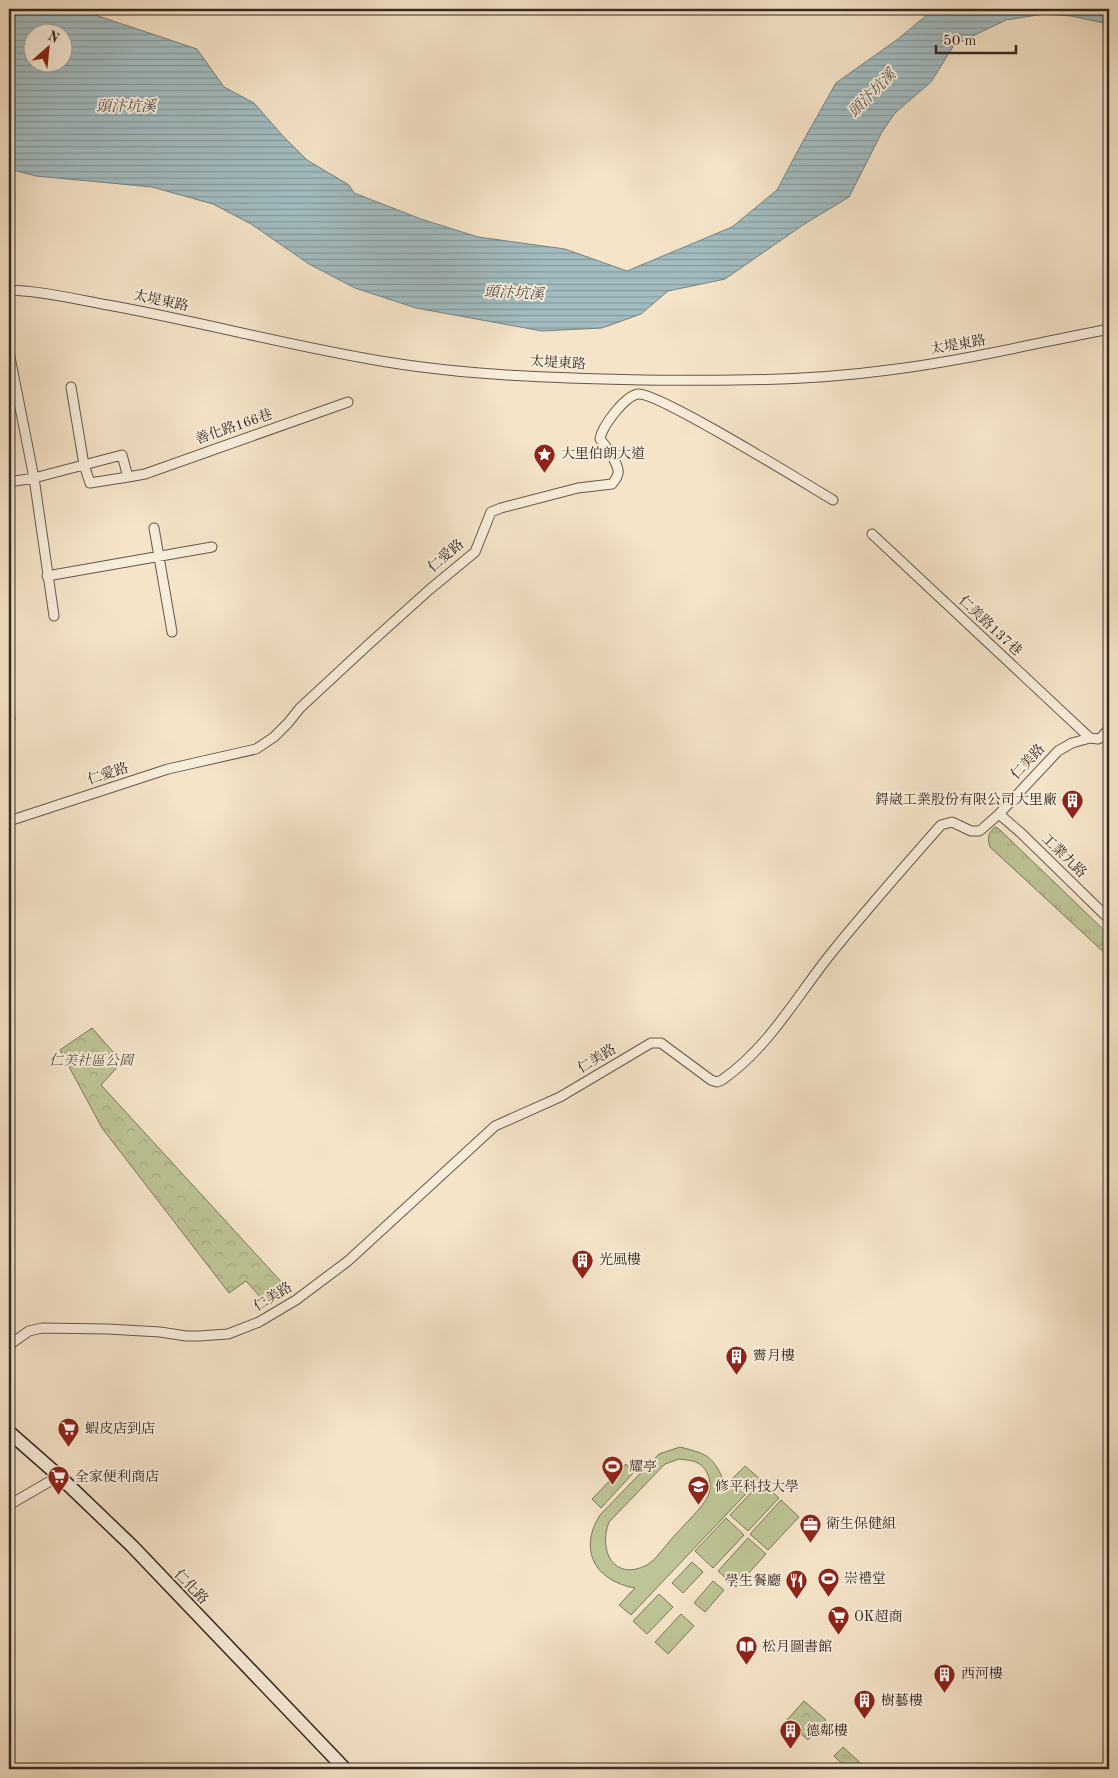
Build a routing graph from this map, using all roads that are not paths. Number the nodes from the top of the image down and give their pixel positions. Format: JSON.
{"nodes":[{"id":1,"x":9,"y":290,"type":"edge"},
{"id":2,"x":1109,"y":329,"type":"edge"},
{"id":3,"x":9,"y":352,"type":"edge"},
{"id":4,"x":71,"y":387,"type":"dead end"},
{"id":5,"x":348,"y":402,"type":"dead end"},
{"id":6,"x":84,"y":465,"type":"junction"},
{"id":7,"x":128,"y":477,"type":"junction"},
{"id":8,"x":34,"y":478,"type":"junction"},
{"id":9,"x":9,"y":482,"type":"edge"},
{"id":10,"x":833,"y":500,"type":"dead end"},
{"id":11,"x":154,"y":528,"type":"dead end"},
{"id":12,"x":872,"y":534,"type":"dead end"},
{"id":13,"x":212,"y":547,"type":"dead end"},
{"id":14,"x":160,"y":555,"type":"junction"},
{"id":15,"x":47,"y":576,"type":"junction"},
{"id":16,"x":54,"y":616,"type":"dead end"},
{"id":17,"x":172,"y":632,"type":"dead end"},
{"id":18,"x":1109,"y":728,"type":"edge"},
{"id":19,"x":1090,"y":738,"type":"junction"},
{"id":20,"x":999,"y":814,"type":"junction"},
{"id":21,"x":9,"y":821,"type":"edge"},
{"id":22,"x":1109,"y":919,"type":"edge"},
{"id":23,"x":9,"y":1345,"type":"edge"},
{"id":24,"x":9,"y":1432,"type":"edge"},
{"id":25,"x":59,"y":1476,"type":"junction"},
{"id":26,"x":9,"y":1505,"type":"edge"},
{"id":27,"x":345,"y":1769,"type":"edge"}],
"edges":[{"from":1,"to":2,"type":"street","name":"太堤東路"},
{"from":3,"to":8,"type":"street"},
{"from":4,"to":6,"type":"street"},
{"from":5,"to":7,"type":"street","name":"善化路166巷"},
{"from":6,"to":7,"type":"street","name":"善化路166巷"},
{"from":6,"to":7,"type":"street"},
{"from":6,"to":8,"type":"street"},
{"from":8,"to":9,"type":"street"},
{"from":8,"to":15,"type":"street"},
{"from":10,"to":21,"type":"street","name":"仁愛路"},
{"from":11,"to":14,"type":"street"},
{"from":12,"to":19,"type":"street","name":"仁美路137巷"},
{"from":13,"to":14,"type":"street"},
{"from":14,"to":15,"type":"street"},
{"from":14,"to":17,"type":"street"},
{"from":15,"to":16,"type":"street"},
{"from":18,"to":19,"type":"street","name":"仁美路"},
{"from":19,"to":20,"type":"street","name":"仁美路"},
{"from":20,"to":22,"type":"street","name":"工業九路"},
{"from":20,"to":23,"type":"street","name":"仁美路"},
{"from":24,"to":25,"type":"main road","name":"仁化路"},
{"from":25,"to":26,"type":"street"},
{"from":25,"to":27,"type":"main road","name":"仁化路"}]}
